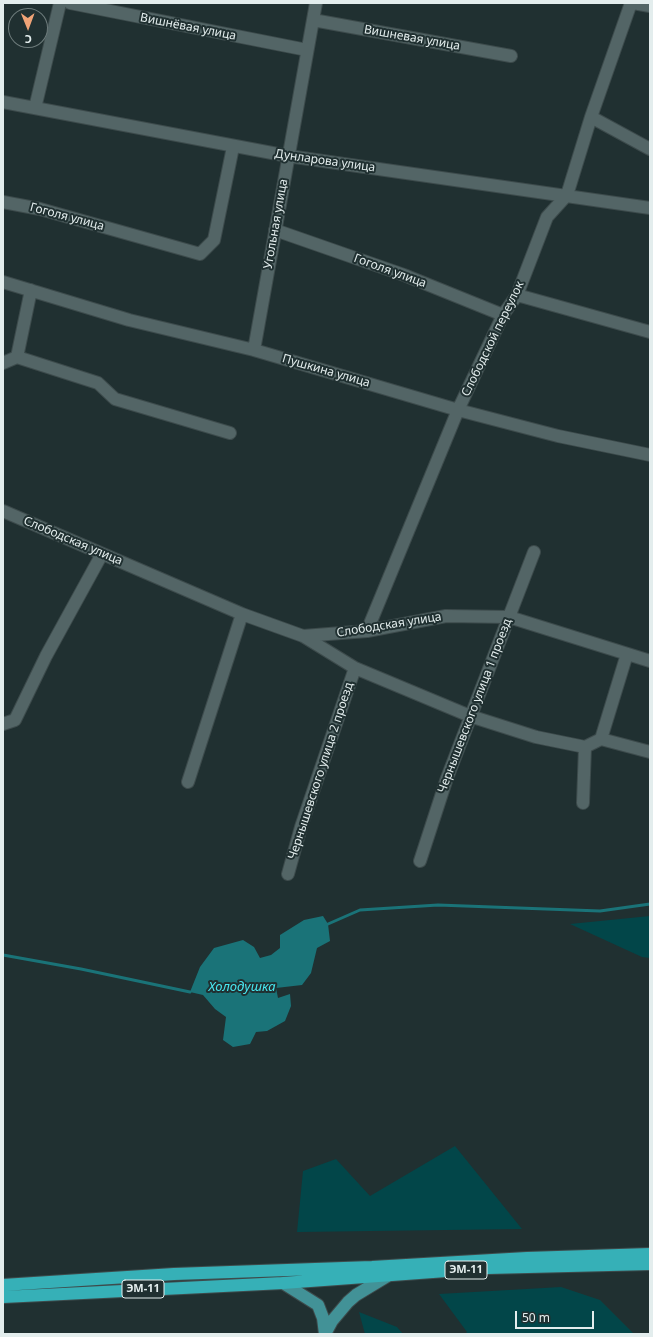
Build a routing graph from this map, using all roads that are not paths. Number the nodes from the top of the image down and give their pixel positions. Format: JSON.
{"nodes":[{"id":1,"x":60,"y":3,"type":"edge"},
{"id":2,"x":70,"y":3,"type":"edge"},
{"id":3,"x":316,"y":3,"type":"edge"},
{"id":4,"x":632,"y":3,"type":"edge"},
{"id":5,"x":650,"y":6,"type":"edge"},
{"id":6,"x":313,"y":20,"type":"junction"},
{"id":7,"x":307,"y":50,"type":"junction"},
{"id":8,"x":511,"y":56,"type":"dead end"},
{"id":9,"x":3,"y":102,"type":"edge"},
{"id":10,"x":35,"y":108,"type":"junction"},
{"id":11,"x":591,"y":117,"type":"junction"},
{"id":12,"x":233,"y":147,"type":"junction"},
{"id":13,"x":650,"y":149,"type":"edge"},
{"id":14,"x":288,"y":156,"type":"junction"},
{"id":15,"x":567,"y":195,"type":"junction"},
{"id":16,"x":3,"y":202,"type":"edge"},
{"id":17,"x":650,"y":208,"type":"edge"},
{"id":18,"x":275,"y":230,"type":"junction"},
{"id":19,"x":3,"y":282,"type":"edge"},
{"id":20,"x":31,"y":290,"type":"junction"},
{"id":21,"x":517,"y":295,"type":"junction"},
{"id":22,"x":503,"y":315,"type":"junction"},
{"id":23,"x":650,"y":332,"type":"edge"},
{"id":24,"x":254,"y":350,"type":"junction"},
{"id":25,"x":17,"y":357,"type":"junction"},
{"id":26,"x":3,"y":363,"type":"edge"},
{"id":27,"x":458,"y":410,"type":"junction"},
{"id":28,"x":230,"y":433,"type":"dead end"},
{"id":29,"x":650,"y":455,"type":"edge"},
{"id":30,"x":3,"y":511,"type":"edge"},
{"id":31,"x":534,"y":552,"type":"dead end"},
{"id":32,"x":102,"y":554,"type":"junction"},
{"id":33,"x":242,"y":614,"type":"junction"},
{"id":34,"x":510,"y":616,"type":"junction"},
{"id":35,"x":367,"y":631,"type":"junction"},
{"id":36,"x":302,"y":636,"type":"junction"},
{"id":37,"x":627,"y":654,"type":"junction"},
{"id":38,"x":650,"y":661,"type":"edge"},
{"id":39,"x":355,"y":668,"type":"junction"},
{"id":40,"x":470,"y":716,"type":"junction"},
{"id":41,"x":3,"y":724,"type":"edge"},
{"id":42,"x":601,"y":739,"type":"junction"},
{"id":43,"x":585,"y":747,"type":"junction"},
{"id":44,"x":650,"y":752,"type":"edge"},
{"id":45,"x":188,"y":782,"type":"dead end"},
{"id":46,"x":583,"y":803,"type":"dead end"},
{"id":47,"x":420,"y":861,"type":"dead end"},
{"id":48,"x":288,"y":874,"type":"dead end"},
{"id":49,"x":650,"y":1254,"type":"edge"},
{"id":50,"x":650,"y":1264,"type":"edge"},
{"id":51,"x":389,"y":1275,"type":"junction"},
{"id":52,"x":283,"y":1283,"type":"junction"},
{"id":53,"x":3,"y":1285,"type":"edge"},
{"id":54,"x":3,"y":1297,"type":"edge"},
{"id":55,"x":325,"y":1334,"type":"edge"}],
"edges":[{"from":1,"to":10,"type":"street"},
{"from":2,"to":7,"type":"street","name":"Вишнёвая улица"},
{"from":3,"to":6,"type":"street","name":"Угольная улица"},
{"from":4,"to":5,"type":"street"},
{"from":4,"to":11,"type":"street","name":"Слободской переулок"},
{"from":6,"to":7,"type":"street","name":"Угольная улица"},
{"from":6,"to":8,"type":"street","name":"Вишневая улица"},
{"from":7,"to":14,"type":"street","name":"Угольная улица"},
{"from":9,"to":10,"type":"street","name":"Дунларова улица"},
{"from":10,"to":12,"type":"street","name":"Дунларова улица"},
{"from":11,"to":13,"type":"street"},
{"from":11,"to":15,"type":"street","name":"Слободской переулок"},
{"from":12,"to":14,"type":"street","name":"Дунларова улица"},
{"from":12,"to":16,"type":"street","name":"Гоголя улица"},
{"from":14,"to":15,"type":"street","name":"Дунларова улица"},
{"from":14,"to":18,"type":"street","name":"Угольная улица"},
{"from":15,"to":17,"type":"street","name":"Дунларова улица"},
{"from":15,"to":21,"type":"street","name":"Слободской переулок"},
{"from":18,"to":22,"type":"street","name":"Гоголя улица"},
{"from":18,"to":24,"type":"street","name":"Угольная улица"},
{"from":19,"to":20,"type":"street","name":"Пушкина улица"},
{"from":20,"to":24,"type":"street","name":"Пушкина улица"},
{"from":20,"to":25,"type":"street"},
{"from":21,"to":22,"type":"street","name":"Слободской переулок"},
{"from":21,"to":23,"type":"street"},
{"from":22,"to":27,"type":"street","name":"Слободской переулок"},
{"from":24,"to":27,"type":"street","name":"Пушкина улица"},
{"from":25,"to":26,"type":"street"},
{"from":25,"to":28,"type":"street"},
{"from":27,"to":29,"type":"street","name":"Пушкина улица"},
{"from":27,"to":35,"type":"street","name":"Слободской переулок"},
{"from":30,"to":32,"type":"street","name":"Слободская улица"},
{"from":31,"to":34,"type":"street","name":"Чернышевского улица 1 проезд"},
{"from":32,"to":33,"type":"street","name":"Слободская улица"},
{"from":32,"to":41,"type":"street"},
{"from":33,"to":36,"type":"street","name":"Слободская улица"},
{"from":33,"to":45,"type":"street"},
{"from":34,"to":35,"type":"street","name":"Слободская улица"},
{"from":34,"to":37,"type":"street","name":"Слободская улица"},
{"from":34,"to":40,"type":"street","name":"Чернышевского улица 1 проезд"},
{"from":35,"to":36,"type":"street","name":"Слободская улица"},
{"from":36,"to":39,"type":"street"},
{"from":37,"to":38,"type":"street","name":"Слободская улица"},
{"from":37,"to":42,"type":"street"},
{"from":39,"to":40,"type":"street"},
{"from":39,"to":48,"type":"street","name":"Чернышевского улица 2 проезд"},
{"from":40,"to":43,"type":"street"},
{"from":40,"to":47,"type":"street","name":"Чернышевского улица 1 проезд"},
{"from":42,"to":43,"type":"street"},
{"from":42,"to":44,"type":"street"},
{"from":43,"to":46,"type":"street"},
{"from":49,"to":53,"type":"highway","number":"ЭМ-11"},
{"from":50,"to":51,"type":"highway","number":"ЭМ-11"},
{"from":51,"to":52,"type":"highway","number":"ЭМ-11"},
{"from":51,"to":55,"type":"main road"},
{"from":52,"to":54,"type":"highway","number":"ЭМ-11"},
{"from":52,"to":55,"type":"main road"}]}
